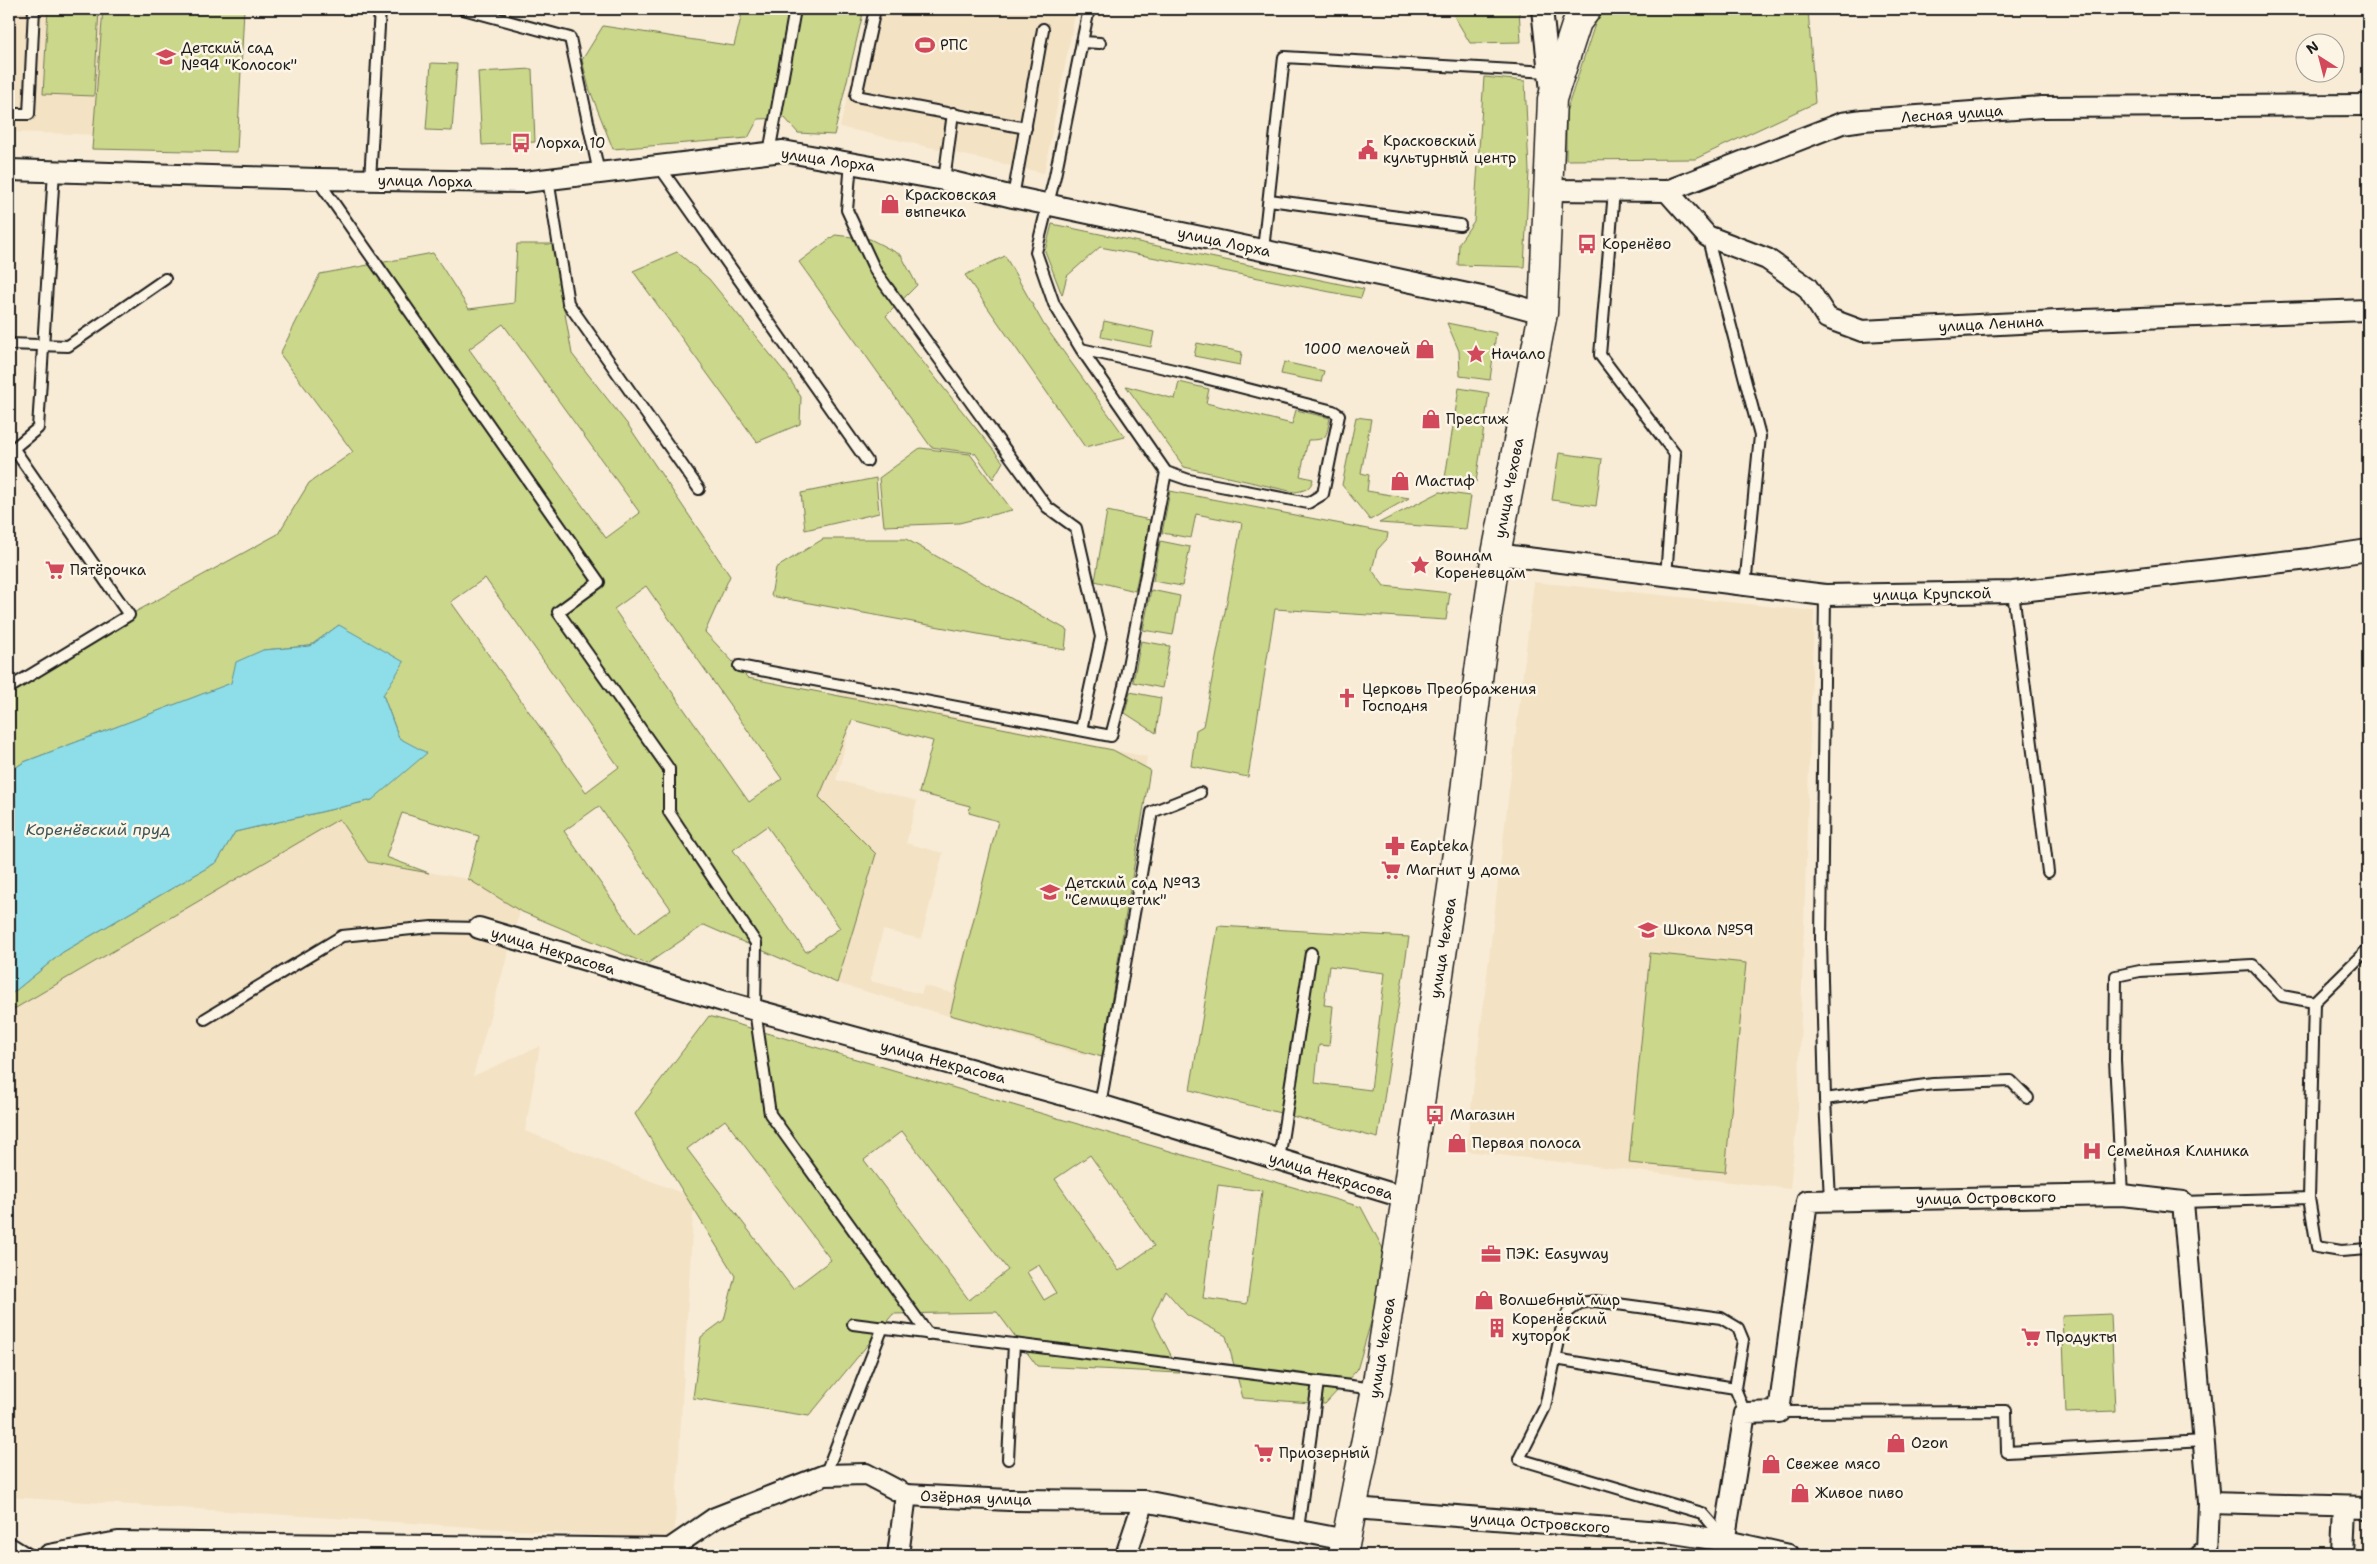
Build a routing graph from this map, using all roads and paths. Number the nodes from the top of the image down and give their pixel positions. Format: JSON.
{"nodes":[{"id":1,"x":34,"y":9,"type":"edge"},
{"id":2,"x":380,"y":9,"type":"edge"},
{"id":3,"x":463,"y":9,"type":"edge"},
{"id":4,"x":795,"y":9,"type":"edge"},
{"id":5,"x":875,"y":9,"type":"edge"},
{"id":6,"x":1089,"y":9,"type":"edge"},
{"id":7,"x":1542,"y":10,"type":"edge"},
{"id":8,"x":1582,"y":16,"type":"edge"},
{"id":9,"x":1043,"y":28,"type":"dead end"},
{"id":10,"x":1082,"y":42,"type":"junction"},
{"id":11,"x":1100,"y":44,"type":"dead end"},
{"id":12,"x":1549,"y":72,"type":"junction"},
{"id":13,"x":1552,"y":99,"type":"junction"},
{"id":14,"x":2368,"y":105,"type":"edge"},
{"id":15,"x":953,"y":113,"type":"junction"},
{"id":16,"x":9,"y":114,"type":"edge"},
{"id":17,"x":1026,"y":128,"type":"junction"},
{"id":18,"x":769,"y":153,"type":"junction"},
{"id":19,"x":851,"y":162,"type":"junction"},
{"id":20,"x":659,"y":166,"type":"junction"},
{"id":21,"x":9,"y":170,"type":"edge"},
{"id":22,"x":54,"y":171,"type":"junction"},
{"id":23,"x":599,"y":173,"type":"junction"},
{"id":24,"x":317,"y":179,"type":"junction"},
{"id":25,"x":548,"y":179,"type":"junction"},
{"id":26,"x":370,"y":180,"type":"junction"},
{"id":27,"x":944,"y":180,"type":"junction"},
{"id":28,"x":1549,"y":190,"type":"junction"},
{"id":29,"x":1614,"y":191,"type":"junction"},
{"id":30,"x":1667,"y":191,"type":"junction"},
{"id":31,"x":1014,"y":197,"type":"junction"},
{"id":32,"x":1269,"y":200,"type":"junction"},
{"id":33,"x":1048,"y":204,"type":"junction"},
{"id":34,"x":1460,"y":225,"type":"dead end"},
{"id":35,"x":1707,"y":236,"type":"junction"},
{"id":36,"x":1263,"y":250,"type":"junction"},
{"id":37,"x":165,"y":279,"type":"dead end"},
{"id":38,"x":2368,"y":310,"type":"edge"},
{"id":39,"x":1543,"y":313,"type":"junction"},
{"id":40,"x":9,"y":344,"type":"edge"},
{"id":41,"x":42,"y":346,"type":"junction"},
{"id":42,"x":1081,"y":349,"type":"junction"},
{"id":43,"x":11,"y":450,"type":"edge"},
{"id":44,"x":867,"y":461,"type":"dead end"},
{"id":45,"x":1166,"y":472,"type":"junction"},
{"id":46,"x":700,"y":489,"type":"dead end"},
{"id":47,"x":2368,"y":550,"type":"edge"},
{"id":48,"x":1496,"y":554,"type":"junction"},
{"id":49,"x":1666,"y":577,"type":"junction"},
{"id":50,"x":1745,"y":586,"type":"junction"},
{"id":51,"x":2013,"y":592,"type":"junction"},
{"id":52,"x":1825,"y":596,"type":"junction"},
{"id":53,"x":739,"y":666,"type":"dead end"},
{"id":54,"x":9,"y":688,"type":"edge"},
{"id":55,"x":1081,"y":730,"type":"junction"},
{"id":56,"x":1200,"y":793,"type":"dead end"},
{"id":57,"x":2048,"y":872,"type":"dead end"},
{"id":58,"x":479,"y":928,"type":"joint"},
{"id":59,"x":2368,"y":949,"type":"edge"},
{"id":60,"x":1311,"y":954,"type":"dead end"},
{"id":61,"x":2314,"y":1002,"type":"junction"},
{"id":62,"x":755,"y":1010,"type":"junction"},
{"id":63,"x":205,"y":1019,"type":"dead end"},
{"id":64,"x":2028,"y":1098,"type":"dead end"},
{"id":65,"x":1825,"y":1099,"type":"junction"},
{"id":66,"x":1100,"y":1105,"type":"junction"},
{"id":67,"x":1279,"y":1160,"type":"junction"},
{"id":68,"x":2122,"y":1195,"type":"junction"},
{"id":69,"x":1406,"y":1198,"type":"junction"},
{"id":70,"x":2309,"y":1198,"type":"junction"},
{"id":71,"x":1830,"y":1200,"type":"junction"},
{"id":72,"x":2183,"y":1202,"type":"junction"},
{"id":73,"x":2368,"y":1249,"type":"edge"},
{"id":74,"x":853,"y":1324,"type":"dead end"},
{"id":75,"x":882,"y":1327,"type":"junction"},
{"id":76,"x":928,"y":1334,"type":"junction"},
{"id":77,"x":1014,"y":1344,"type":"junction"},
{"id":78,"x":1555,"y":1359,"type":"junction"},
{"id":79,"x":1318,"y":1382,"type":"junction"},
{"id":80,"x":1735,"y":1388,"type":"junction"},
{"id":81,"x":1376,"y":1389,"type":"junction"},
{"id":82,"x":1779,"y":1412,"type":"junction"},
{"id":83,"x":1744,"y":1413,"type":"junction"},
{"id":84,"x":2204,"y":1441,"type":"junction"},
{"id":85,"x":1008,"y":1458,"type":"dead end"},
{"id":86,"x":825,"y":1475,"type":"junction"},
{"id":87,"x":906,"y":1495,"type":"junction"},
{"id":88,"x":1144,"y":1501,"type":"junction"},
{"id":89,"x":2210,"y":1503,"type":"junction"},
{"id":90,"x":2345,"y":1507,"type":"junction"},
{"id":91,"x":2368,"y":1507,"type":"edge"},
{"id":92,"x":1354,"y":1508,"type":"junction"},
{"id":93,"x":1298,"y":1529,"type":"junction"},
{"id":94,"x":9,"y":1542,"type":"edge"},
{"id":95,"x":1345,"y":1548,"type":"edge"},
{"id":96,"x":1724,"y":1548,"type":"edge"},
{"id":97,"x":30,"y":1555,"type":"edge"},
{"id":98,"x":49,"y":1555,"type":"edge"},
{"id":99,"x":898,"y":1555,"type":"edge"},
{"id":100,"x":1126,"y":1555,"type":"edge"},
{"id":101,"x":1790,"y":1555,"type":"edge"},
{"id":102,"x":2201,"y":1555,"type":"edge"},
{"id":103,"x":2343,"y":1555,"type":"edge"}],
"edges":[{"from":1,"to":16,"type":"lane"},
{"from":2,"to":26,"type":"lane"},
{"from":3,"to":23,"type":"lane"},
{"from":4,"to":18,"type":"lane"},
{"from":5,"to":15,"type":"lane"},
{"from":6,"to":10,"type":"lane"},
{"from":7,"to":8,"type":"street"},
{"from":7,"to":12,"type":"street"},
{"from":8,"to":13,"type":"main road","name":"улица Чехова"},
{"from":9,"to":17,"type":"lane"},
{"from":10,"to":11,"type":"lane"},
{"from":10,"to":33,"type":"lane"},
{"from":12,"to":13,"type":"street"},
{"from":12,"to":32,"type":"lane"},
{"from":13,"to":28,"type":"main road","name":"улица Чехова"},
{"from":14,"to":30,"type":"street","name":"Лесная улица"},
{"from":15,"to":17,"type":"lane"},
{"from":15,"to":27,"type":"lane"},
{"from":17,"to":31,"type":"lane"},
{"from":18,"to":19,"type":"street","name":"улица Лорха"},
{"from":18,"to":20,"type":"street","name":"улица Лорха"},
{"from":19,"to":27,"type":"street","name":"улица Лорха"},
{"from":19,"to":55,"type":"lane"},
{"from":20,"to":23,"type":"street","name":"улица Лорха"},
{"from":20,"to":44,"type":"lane"},
{"from":21,"to":22,"type":"street","name":"улица Лорха"},
{"from":22,"to":24,"type":"street","name":"улица Лорха"},
{"from":22,"to":41,"type":"lane"},
{"from":23,"to":25,"type":"street","name":"улица Лорха"},
{"from":24,"to":26,"type":"street","name":"улица Лорха"},
{"from":24,"to":62,"type":"lane"},
{"from":25,"to":26,"type":"street","name":"улица Лорха"},
{"from":25,"to":46,"type":"lane"},
{"from":27,"to":31,"type":"street","name":"улица Лорха"},
{"from":28,"to":29,"type":"street","name":"Лесная улица"},
{"from":28,"to":39,"type":"main road","name":"улица Чехова"},
{"from":29,"to":30,"type":"street","name":"Лесная улица"},
{"from":29,"to":49,"type":"lane"},
{"from":30,"to":35,"type":"street","name":"улица Ленина"},
{"from":31,"to":33,"type":"street","name":"улица Лорха"},
{"from":32,"to":34,"type":"lane"},
{"from":32,"to":36,"type":"lane"},
{"from":33,"to":36,"type":"street","name":"улица Лорха"},
{"from":33,"to":42,"type":"lane"},
{"from":35,"to":38,"type":"street","name":"улица Ленина"},
{"from":35,"to":50,"type":"lane"},
{"from":36,"to":39,"type":"street","name":"улица Лорха"},
{"from":37,"to":41,"type":"lane"},
{"from":39,"to":48,"type":"main road","name":"улица Чехова"},
{"from":40,"to":41,"type":"lane"},
{"from":41,"to":43,"type":"lane"},
{"from":42,"to":45,"type":"lane"},
{"from":42,"to":45,"type":"lane"},
{"from":43,"to":54,"type":"lane"},
{"from":45,"to":55,"type":"lane"},
{"from":47,"to":51,"type":"street","name":"улица Крупской"},
{"from":48,"to":49,"type":"street","name":"улица Крупской"},
{"from":48,"to":69,"type":"main road","name":"улица Чехова"},
{"from":49,"to":50,"type":"street","name":"улица Крупской"},
{"from":50,"to":52,"type":"street","name":"улица Крупской"},
{"from":51,"to":52,"type":"street","name":"улица Крупской"},
{"from":51,"to":57,"type":"lane"},
{"from":52,"to":65,"type":"lane"},
{"from":53,"to":55,"type":"lane"},
{"from":56,"to":66,"type":"lane"},
{"from":58,"to":62,"type":"street","name":"улица Некрасова"},
{"from":58,"to":63,"type":"lane"},
{"from":59,"to":61,"type":"lane"},
{"from":60,"to":67,"type":"lane"},
{"from":61,"to":68,"type":"lane"},
{"from":61,"to":70,"type":"lane"},
{"from":62,"to":66,"type":"street","name":"улица Некрасова"},
{"from":62,"to":76,"type":"lane"},
{"from":64,"to":65,"type":"lane"},
{"from":65,"to":71,"type":"lane"},
{"from":66,"to":67,"type":"street","name":"улица Некрасова"},
{"from":67,"to":69,"type":"street","name":"улица Некрасова"},
{"from":68,"to":71,"type":"street","name":"улица Островского"},
{"from":68,"to":72,"type":"street","name":"улица Островского"},
{"from":69,"to":81,"type":"main road","name":"улица Чехова"},
{"from":70,"to":72,"type":"lane"},
{"from":70,"to":73,"type":"lane"},
{"from":71,"to":82,"type":"street","name":"улица Островского"},
{"from":72,"to":84,"type":"street"},
{"from":74,"to":75,"type":"lane"},
{"from":75,"to":76,"type":"lane"},
{"from":75,"to":86,"type":"lane"},
{"from":76,"to":77,"type":"lane"},
{"from":77,"to":79,"type":"lane"},
{"from":77,"to":85,"type":"lane"},
{"from":78,"to":80,"type":"lane"},
{"from":78,"to":80,"type":"lane"},
{"from":78,"to":96,"type":"lane"},
{"from":79,"to":81,"type":"lane"},
{"from":79,"to":93,"type":"lane"},
{"from":80,"to":83,"type":"lane"},
{"from":81,"to":92,"type":"main road","name":"улица Чехова"},
{"from":82,"to":83,"type":"street"},
{"from":82,"to":84,"type":"lane"},
{"from":83,"to":96,"type":"street"},
{"from":84,"to":89,"type":"street"},
{"from":86,"to":87,"type":"street","name":"Озёрная улица"},
{"from":86,"to":98,"type":"street","name":"Озёрная улица"},
{"from":87,"to":88,"type":"street","name":"Озёрная улица"},
{"from":87,"to":99,"type":"street"},
{"from":88,"to":93,"type":"street","name":"Озёрная улица"},
{"from":88,"to":100,"type":"street"},
{"from":89,"to":90,"type":"street"},
{"from":89,"to":102,"type":"street"},
{"from":90,"to":91,"type":"street"},
{"from":90,"to":103,"type":"street"},
{"from":92,"to":95,"type":"main road","name":"улица Чехова"},
{"from":92,"to":96,"type":"street","name":"улица Островского"},
{"from":93,"to":95,"type":"street","name":"Озёрная улица"},
{"from":94,"to":97,"type":"lane"},
{"from":96,"to":101,"type":"street","name":"улица Островского"}]}
